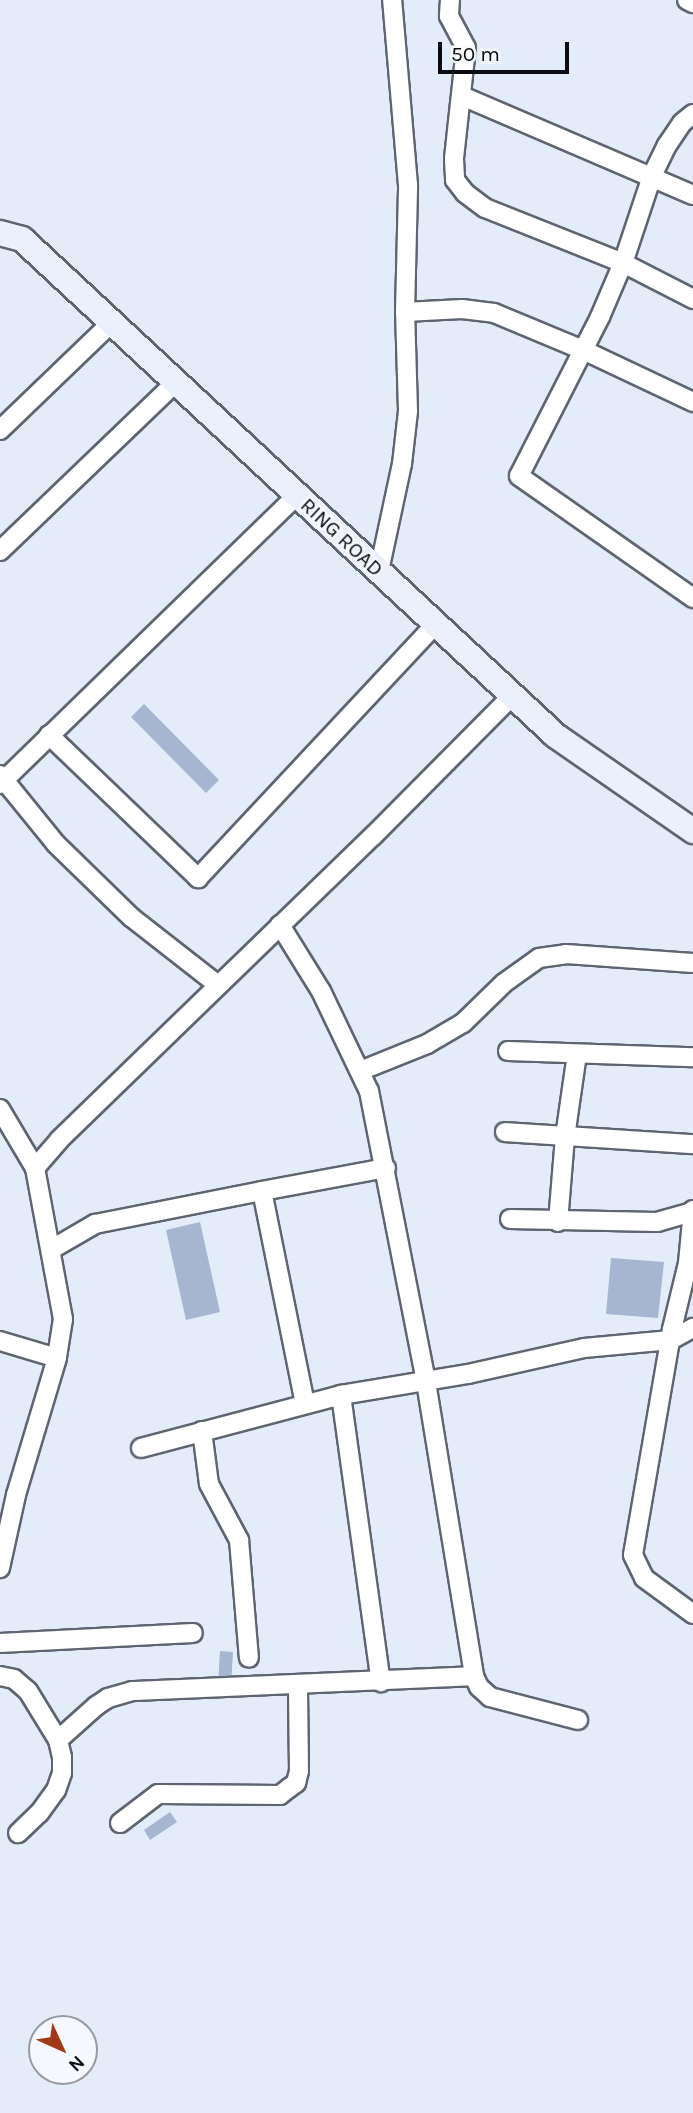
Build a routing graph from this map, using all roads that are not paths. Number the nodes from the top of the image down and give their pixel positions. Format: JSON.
{"nodes":[{"id":1,"x":392,"y":0,"type":"edge"},
{"id":2,"x":450,"y":0,"type":"edge"},
{"id":3,"x":687,"y":0,"type":"edge"},
{"id":4,"x":693,"y":3,"type":"edge"},
{"id":5,"x":462,"y":96,"type":"junction"},
{"id":6,"x":693,"y":114,"type":"edge"},
{"id":7,"x":652,"y":176,"type":"junction"},
{"id":8,"x":693,"y":195,"type":"edge"},
{"id":9,"x":0,"y":233,"type":"edge"},
{"id":10,"x":623,"y":263,"type":"junction"},
{"id":11,"x":693,"y":299,"type":"edge"},
{"id":12,"x":405,"y":312,"type":"junction"},
{"id":13,"x":111,"y":323,"type":"junction"},
{"id":14,"x":583,"y":350,"type":"junction"},
{"id":15,"x":176,"y":382,"type":"junction"},
{"id":16,"x":693,"y":402,"type":"edge"},
{"id":17,"x":0,"y":430,"type":"edge"},
{"id":18,"x":297,"y":495,"type":"junction"},
{"id":19,"x":0,"y":551,"type":"edge"},
{"id":20,"x":379,"y":571,"type":"junction"},
{"id":21,"x":693,"y":598,"type":"edge"},
{"id":22,"x":436,"y":624,"type":"junction"},
{"id":23,"x":513,"y":695,"type":"junction"},
{"id":24,"x":49,"y":735,"type":"junction"},
{"id":25,"x":1,"y":779,"type":"edge"},
{"id":26,"x":693,"y":831,"type":"edge"},
{"id":27,"x":280,"y":925,"type":"junction"},
{"id":28,"x":693,"y":963,"type":"edge"},
{"id":29,"x":218,"y":985,"type":"junction"},
{"id":30,"x":508,"y":1051,"type":"dead end"},
{"id":31,"x":577,"y":1054,"type":"junction"},
{"id":32,"x":693,"y":1057,"type":"edge"},
{"id":33,"x":360,"y":1071,"type":"junction"},
{"id":34,"x":0,"y":1109,"type":"edge"},
{"id":35,"x":505,"y":1132,"type":"dead end"},
{"id":36,"x":565,"y":1137,"type":"junction"},
{"id":37,"x":693,"y":1144,"type":"edge"},
{"id":38,"x":35,"y":1168,"type":"junction"},
{"id":39,"x":386,"y":1168,"type":"junction"},
{"id":40,"x":262,"y":1191,"type":"junction"},
{"id":41,"x":693,"y":1211,"type":"edge"},
{"id":42,"x":510,"y":1219,"type":"dead end"},
{"id":43,"x":558,"y":1222,"type":"junction"},
{"id":44,"x":52,"y":1249,"type":"junction"},
{"id":45,"x":693,"y":1328,"type":"edge"},
{"id":46,"x":671,"y":1340,"type":"junction"},
{"id":47,"x":0,"y":1341,"type":"edge"},
{"id":48,"x":57,"y":1358,"type":"junction"},
{"id":49,"x":426,"y":1382,"type":"junction"},
{"id":50,"x":341,"y":1395,"type":"junction"},
{"id":51,"x":305,"y":1404,"type":"junction"},
{"id":52,"x":202,"y":1431,"type":"junction"},
{"id":53,"x":141,"y":1448,"type":"dead end"},
{"id":54,"x":8,"y":1493,"type":"edge"},
{"id":55,"x":0,"y":1568,"type":"edge"},
{"id":56,"x":693,"y":1614,"type":"edge"},
{"id":57,"x":193,"y":1633,"type":"dead end"},
{"id":58,"x":0,"y":1643,"type":"edge"},
{"id":59,"x":249,"y":1658,"type":"dead end"},
{"id":60,"x":0,"y":1676,"type":"edge"},
{"id":61,"x":474,"y":1676,"type":"junction"},
{"id":62,"x":381,"y":1682,"type":"junction"},
{"id":63,"x":298,"y":1686,"type":"junction"},
{"id":64,"x":578,"y":1720,"type":"dead end"},
{"id":65,"x":58,"y":1740,"type":"junction"},
{"id":66,"x":120,"y":1823,"type":"dead end"},
{"id":67,"x":18,"y":1833,"type":"dead end"}],
"edges":[{"from":1,"to":12,"type":"street"},
{"from":2,"to":5,"type":"street"},
{"from":3,"to":4,"type":"street"},
{"from":5,"to":7,"type":"street"},
{"from":5,"to":10,"type":"street"},
{"from":6,"to":7,"type":"street"},
{"from":7,"to":8,"type":"street"},
{"from":7,"to":10,"type":"street"},
{"from":9,"to":13,"type":"main road","name":"RING ROAD"},
{"from":10,"to":11,"type":"street"},
{"from":10,"to":14,"type":"street"},
{"from":12,"to":14,"type":"street"},
{"from":12,"to":20,"type":"street"},
{"from":13,"to":15,"type":"main road","name":"RING ROAD"},
{"from":13,"to":17,"type":"street"},
{"from":14,"to":16,"type":"street"},
{"from":14,"to":21,"type":"street"},
{"from":15,"to":18,"type":"main road","name":"RING ROAD"},
{"from":15,"to":19,"type":"street"},
{"from":18,"to":20,"type":"main road","name":"RING ROAD"},
{"from":18,"to":24,"type":"street"},
{"from":20,"to":22,"type":"main road","name":"RING ROAD"},
{"from":22,"to":23,"type":"main road","name":"RING ROAD"},
{"from":22,"to":24,"type":"street"},
{"from":23,"to":26,"type":"main road","name":"RING ROAD"},
{"from":23,"to":27,"type":"street"},
{"from":24,"to":25,"type":"street"},
{"from":25,"to":29,"type":"street"},
{"from":27,"to":29,"type":"street"},
{"from":27,"to":33,"type":"street"},
{"from":28,"to":33,"type":"street"},
{"from":29,"to":38,"type":"street"},
{"from":30,"to":31,"type":"street"},
{"from":31,"to":32,"type":"street"},
{"from":31,"to":36,"type":"street"},
{"from":33,"to":39,"type":"street"},
{"from":34,"to":38,"type":"street"},
{"from":35,"to":36,"type":"street"},
{"from":36,"to":37,"type":"street"},
{"from":36,"to":43,"type":"street"},
{"from":38,"to":44,"type":"street"},
{"from":39,"to":40,"type":"street"},
{"from":39,"to":49,"type":"street"},
{"from":40,"to":44,"type":"street"},
{"from":40,"to":51,"type":"street"},
{"from":41,"to":43,"type":"street"},
{"from":41,"to":46,"type":"street"},
{"from":42,"to":43,"type":"street"},
{"from":44,"to":48,"type":"street"},
{"from":45,"to":46,"type":"street"},
{"from":46,"to":49,"type":"street"},
{"from":46,"to":56,"type":"street"},
{"from":47,"to":48,"type":"street"},
{"from":48,"to":54,"type":"street"},
{"from":49,"to":50,"type":"street"},
{"from":49,"to":61,"type":"street"},
{"from":50,"to":51,"type":"street"},
{"from":50,"to":62,"type":"street"},
{"from":51,"to":52,"type":"street"},
{"from":52,"to":53,"type":"street"},
{"from":52,"to":59,"type":"street"},
{"from":54,"to":55,"type":"street"},
{"from":57,"to":58,"type":"street"},
{"from":60,"to":65,"type":"street"},
{"from":61,"to":62,"type":"street"},
{"from":61,"to":64,"type":"street"},
{"from":62,"to":63,"type":"street"},
{"from":63,"to":65,"type":"street"},
{"from":63,"to":66,"type":"street"},
{"from":65,"to":67,"type":"street"}]}
